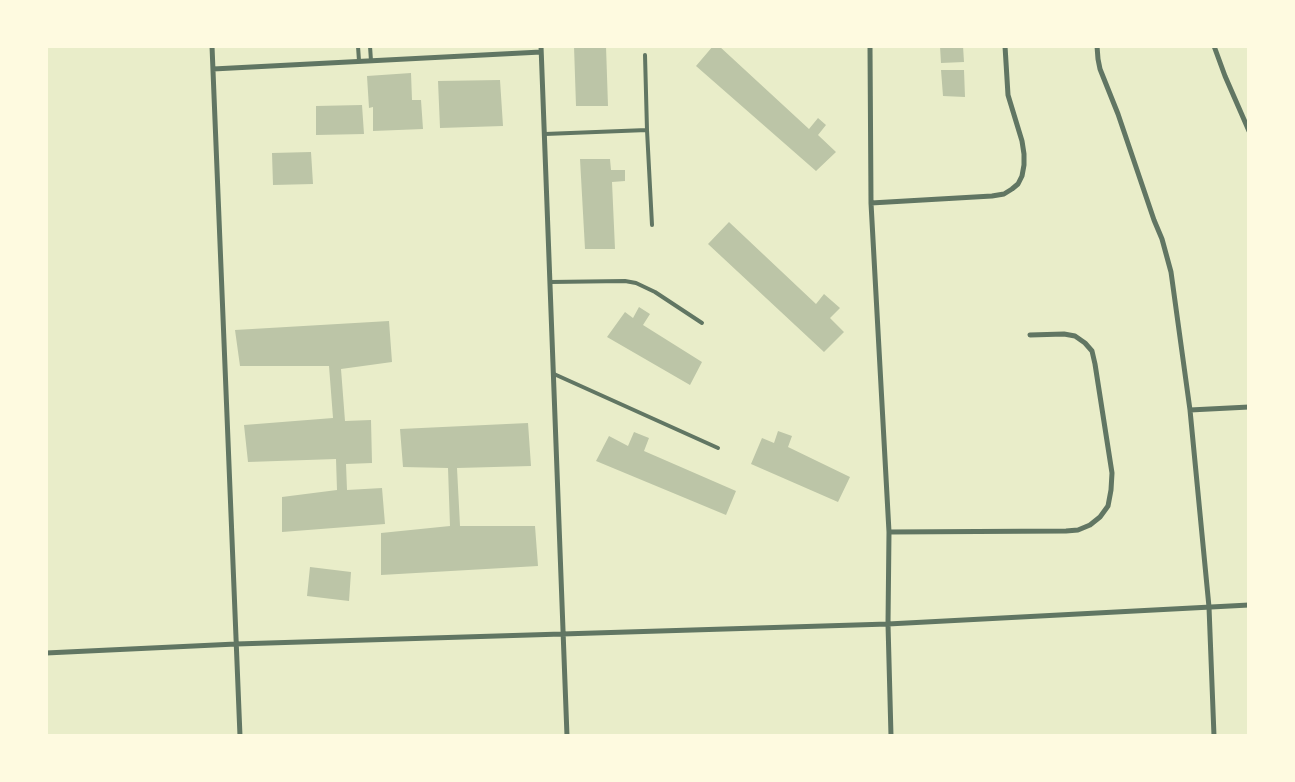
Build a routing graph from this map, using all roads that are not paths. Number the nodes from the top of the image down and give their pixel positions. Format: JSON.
{"nodes":[{"id":1,"x":212,"y":46,"type":"edge"},
{"id":2,"x":358,"y":46,"type":"edge"},
{"id":3,"x":370,"y":46,"type":"edge"},
{"id":4,"x":870,"y":46,"type":"edge"},
{"id":5,"x":1005,"y":46,"type":"edge"},
{"id":6,"x":1097,"y":46,"type":"edge"},
{"id":7,"x":1214,"y":46,"type":"edge"},
{"id":8,"x":541,"y":49,"type":"edge"},
{"id":9,"x":645,"y":55,"type":"dead end"},
{"id":10,"x":371,"y":60,"type":"junction"},
{"id":11,"x":359,"y":61,"type":"junction"},
{"id":12,"x":213,"y":69,"type":"junction"},
{"id":13,"x":647,"y":130,"type":"junction"},
{"id":14,"x":1249,"y":131,"type":"edge"},
{"id":15,"x":545,"y":134,"type":"junction"},
{"id":16,"x":871,"y":203,"type":"junction"},
{"id":17,"x":652,"y":225,"type":"dead end"},
{"id":18,"x":550,"y":282,"type":"junction"},
{"id":19,"x":702,"y":323,"type":"dead end"},
{"id":20,"x":1030,"y":334,"type":"dead end"},
{"id":21,"x":554,"y":374,"type":"junction"},
{"id":22,"x":1249,"y":407,"type":"edge"},
{"id":23,"x":1190,"y":410,"type":"junction"},
{"id":24,"x":718,"y":448,"type":"dead end"},
{"id":25,"x":889,"y":532,"type":"junction"},
{"id":26,"x":1249,"y":605,"type":"edge"},
{"id":27,"x":1209,"y":607,"type":"junction"},
{"id":28,"x":888,"y":624,"type":"junction"},
{"id":29,"x":563,"y":635,"type":"junction"},
{"id":30,"x":236,"y":644,"type":"junction"},
{"id":31,"x":46,"y":652,"type":"edge"},
{"id":32,"x":240,"y":736,"type":"edge"},
{"id":33,"x":568,"y":736,"type":"edge"},
{"id":34,"x":891,"y":736,"type":"edge"},
{"id":35,"x":1214,"y":736,"type":"edge"}],
"edges":[{"from":1,"to":12,"type":"street"},
{"from":2,"to":11,"type":"lane"},
{"from":3,"to":10,"type":"lane"},
{"from":4,"to":16,"type":"street"},
{"from":5,"to":16,"type":"street"},
{"from":6,"to":23,"type":"street"},
{"from":7,"to":14,"type":"street"},
{"from":8,"to":10,"type":"street"},
{"from":8,"to":15,"type":"street"},
{"from":9,"to":13,"type":"lane"},
{"from":10,"to":11,"type":"street"},
{"from":11,"to":12,"type":"street"},
{"from":12,"to":30,"type":"street"},
{"from":13,"to":15,"type":"lane"},
{"from":13,"to":17,"type":"lane"},
{"from":15,"to":18,"type":"street"},
{"from":16,"to":25,"type":"street"},
{"from":18,"to":19,"type":"lane"},
{"from":18,"to":21,"type":"street"},
{"from":20,"to":25,"type":"street"},
{"from":21,"to":24,"type":"lane"},
{"from":21,"to":29,"type":"street"},
{"from":22,"to":23,"type":"street"},
{"from":23,"to":27,"type":"street"},
{"from":25,"to":28,"type":"street"},
{"from":26,"to":27,"type":"street"},
{"from":27,"to":28,"type":"street"},
{"from":27,"to":35,"type":"street"},
{"from":28,"to":29,"type":"street"},
{"from":28,"to":34,"type":"street"},
{"from":29,"to":30,"type":"street"},
{"from":29,"to":33,"type":"street"},
{"from":30,"to":31,"type":"street"},
{"from":30,"to":32,"type":"street"}]}
